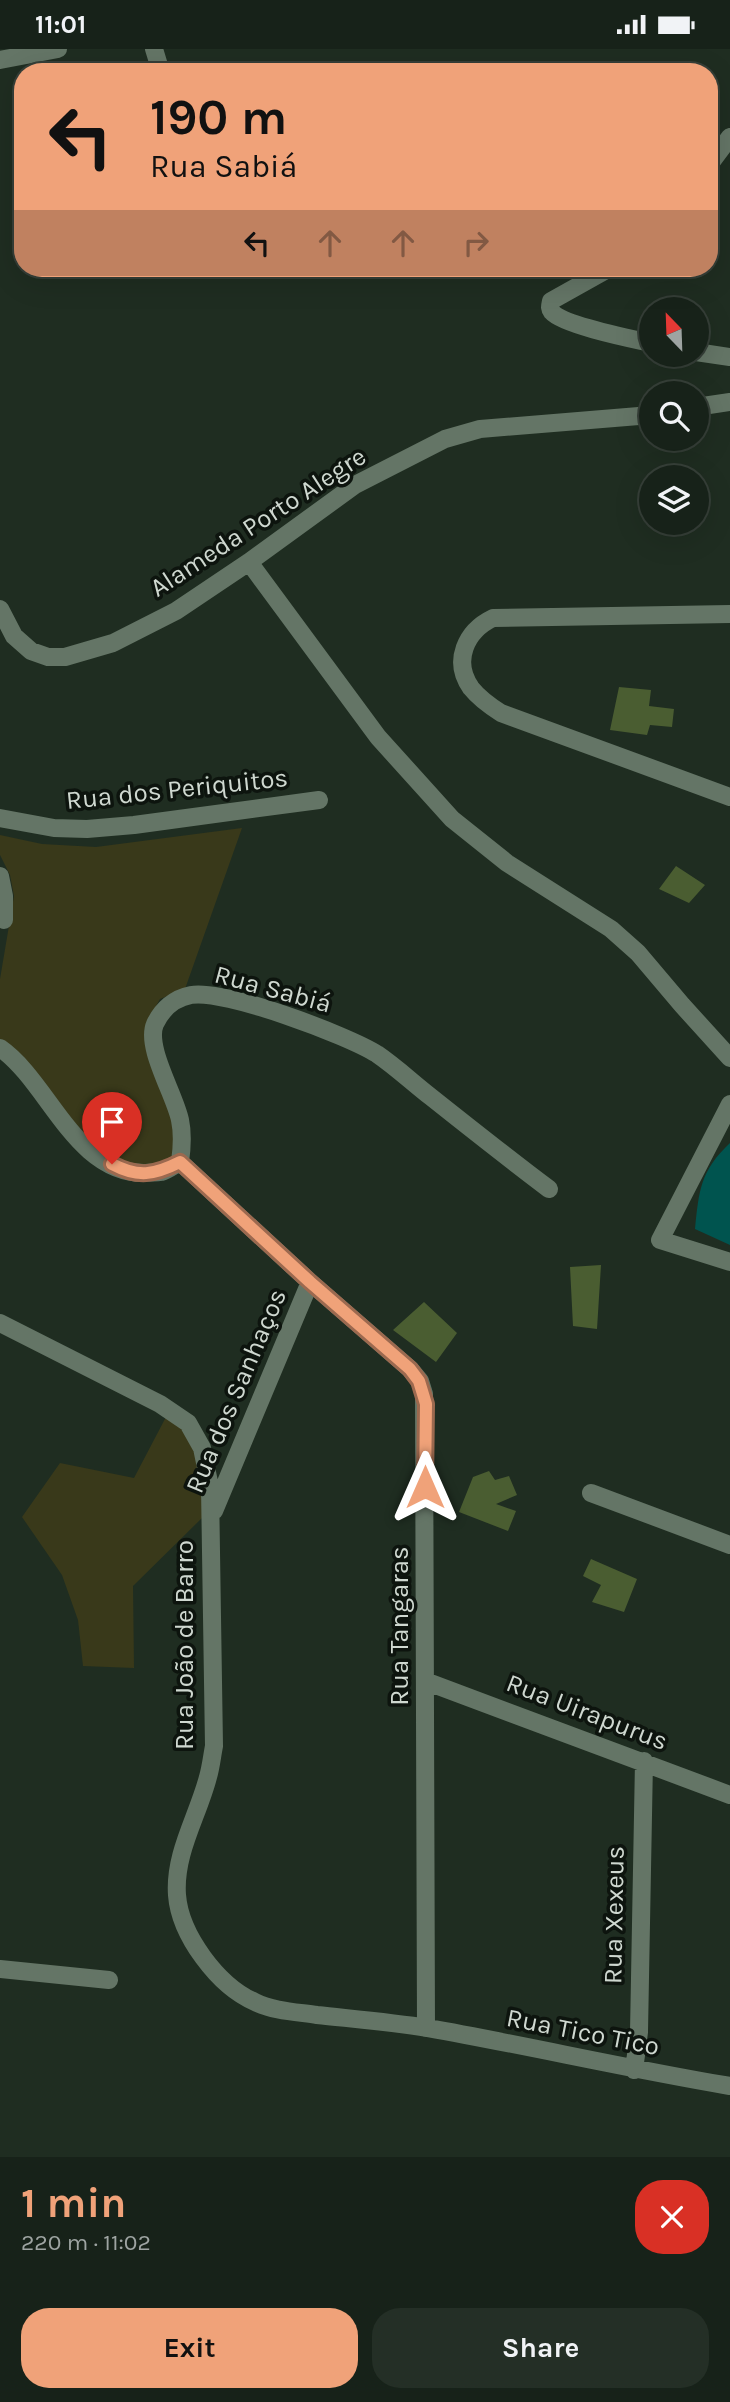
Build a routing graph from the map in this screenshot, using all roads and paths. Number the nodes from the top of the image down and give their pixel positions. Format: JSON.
{"nodes":[{"id":1,"x":58,"y":49,"type":"edge"},
{"id":2,"x":0,"y":61,"type":"edge"},
{"id":3,"x":730,"y":137,"type":"edge"},
{"id":4,"x":718,"y":153,"type":"edge"},
{"id":5,"x":594,"y":277,"type":"edge"},
{"id":6,"x":639,"y":340,"type":"edge"},
{"id":7,"x":709,"y":354,"type":"edge"},
{"id":8,"x":730,"y":357,"type":"edge"},
{"id":9,"x":730,"y":402,"type":"edge"},
{"id":10,"x":709,"y":405,"type":"edge"},
{"id":11,"x":639,"y":416,"type":"edge"},
{"id":12,"x":249,"y":562,"type":"junction"},
{"id":13,"x":0,"y":609,"type":"edge"},
{"id":14,"x":730,"y":614,"type":"edge"},
{"id":15,"x":730,"y":797,"type":"edge"},
{"id":16,"x":318,"y":800,"type":"dead end"},
{"id":17,"x":0,"y":818,"type":"edge"},
{"id":18,"x":0,"y":876,"type":"edge"},
{"id":19,"x":4,"y":920,"type":"dead end"},
{"id":20,"x":0,"y":1048,"type":"edge"},
{"id":21,"x":730,"y":1058,"type":"edge"},
{"id":22,"x":730,"y":1104,"type":"edge"},
{"id":23,"x":180,"y":1162,"type":"junction"},
{"id":24,"x":548,"y":1189,"type":"dead end"},
{"id":25,"x":730,"y":1262,"type":"edge"},
{"id":26,"x":310,"y":1282,"type":"junction"},
{"id":27,"x":0,"y":1323,"type":"edge"},
{"id":28,"x":591,"y":1493,"type":"dead end"},
{"id":29,"x":211,"y":1520,"type":"junction"},
{"id":30,"x":730,"y":1545,"type":"edge"},
{"id":31,"x":425,"y":1681,"type":"junction"},
{"id":32,"x":644,"y":1761,"type":"junction"},
{"id":33,"x":730,"y":1795,"type":"edge"},
{"id":34,"x":0,"y":1969,"type":"edge"},
{"id":35,"x":109,"y":1980,"type":"dead end"},
{"id":36,"x":426,"y":2028,"type":"junction"},
{"id":37,"x":634,"y":2070,"type":"junction"},
{"id":38,"x":730,"y":2087,"type":"edge"}],
"edges":[{"from":1,"to":2,"type":"street"},
{"from":3,"to":4,"type":"street"},
{"from":5,"to":6,"type":"street"},
{"from":7,"to":8,"type":"street"},
{"from":9,"to":10,"type":"street"},
{"from":11,"to":12,"type":"street","name":"Alameda Porto Alegre"},
{"from":12,"to":13,"type":"street","name":"Alameda Porto Alegre"},
{"from":12,"to":21,"type":"street"},
{"from":14,"to":15,"type":"street"},
{"from":16,"to":17,"type":"street","name":"Rua dos Periquitos"},
{"from":18,"to":19,"type":"street"},
{"from":20,"to":23,"type":"street"},
{"from":22,"to":25,"type":"street"},
{"from":23,"to":24,"type":"street","name":"Rua Sabiá"},
{"from":23,"to":26,"type":"street","name":"Rua Tangaras"},
{"from":26,"to":29,"type":"street","name":"Rua dos Sanhaços"},
{"from":26,"to":31,"type":"street","name":"Rua Tangaras"},
{"from":27,"to":29,"type":"street","name":"Rua João de Barro"},
{"from":28,"to":30,"type":"street"},
{"from":29,"to":36,"type":"street","name":"Rua João de Barro"},
{"from":31,"to":32,"type":"street","name":"Rua Uirapurus"},
{"from":31,"to":36,"type":"street","name":"Rua Tangaras"},
{"from":32,"to":33,"type":"street","name":"Rua Uirapurus"},
{"from":32,"to":37,"type":"street","name":"Rua Xexeus"},
{"from":34,"to":35,"type":"street"},
{"from":36,"to":37,"type":"street","name":"Rua Tico Tico"},
{"from":37,"to":38,"type":"street","name":"Rua Tico Tico"}]}
